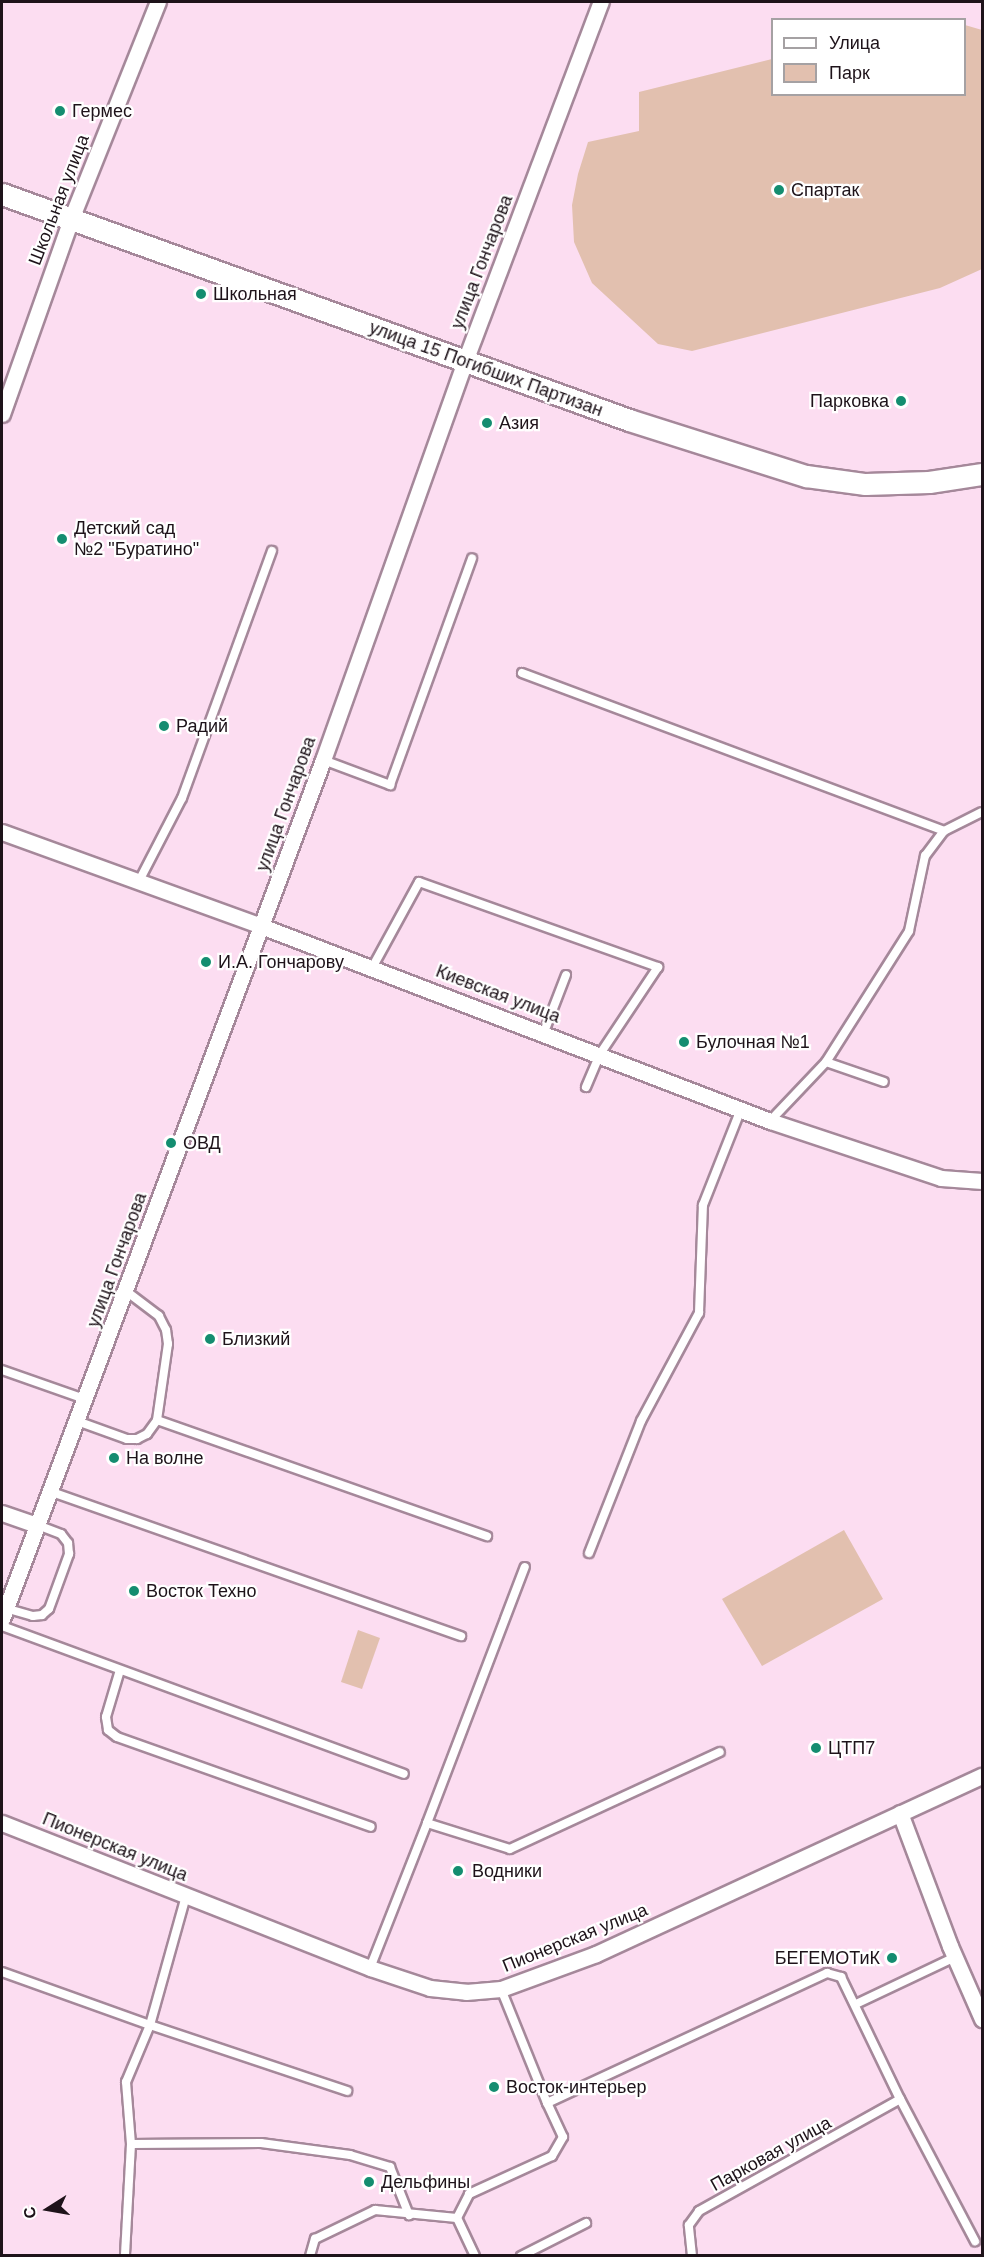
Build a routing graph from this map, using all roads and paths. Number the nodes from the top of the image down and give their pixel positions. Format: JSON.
{"nodes":[{"id":1,"x":158,"y":2,"type":"edge"},
{"id":2,"x":601,"y":2,"type":"edge"},
{"id":3,"x":2,"y":194,"type":"edge"},
{"id":4,"x":71,"y":219,"type":"junction"},
{"id":5,"x":465,"y":361,"type":"junction"},
{"id":6,"x":2,"y":414,"type":"edge"},
{"id":7,"x":982,"y":474,"type":"edge"},
{"id":8,"x":272,"y":551,"type":"dead end"},
{"id":9,"x":471,"y":558,"type":"dead end"},
{"id":10,"x":522,"y":673,"type":"dead end"},
{"id":11,"x":323,"y":759,"type":"junction"},
{"id":12,"x":982,"y":812,"type":"edge"},
{"id":13,"x":944,"y":831,"type":"junction"},
{"id":14,"x":2,"y":832,"type":"edge"},
{"id":15,"x":139,"y":881,"type":"junction"},
{"id":16,"x":261,"y":926,"type":"junction"},
{"id":17,"x":372,"y":968,"type":"junction"},
{"id":18,"x":566,"y":975,"type":"dead end"},
{"id":19,"x":544,"y":1032,"type":"junction"},
{"id":20,"x":600,"y":1054,"type":"junction"},
{"id":21,"x":826,"y":1062,"type":"junction"},
{"id":22,"x":884,"y":1082,"type":"dead end"},
{"id":23,"x":586,"y":1087,"type":"dead end"},
{"id":24,"x":741,"y":1109,"type":"junction"},
{"id":25,"x":770,"y":1121,"type":"junction"},
{"id":26,"x":982,"y":1181,"type":"edge"},
{"id":27,"x":126,"y":1291,"type":"junction"},
{"id":28,"x":2,"y":1370,"type":"edge"},
{"id":29,"x":85,"y":1399,"type":"junction"},
{"id":30,"x":157,"y":1420,"type":"junction"},
{"id":31,"x":77,"y":1421,"type":"junction"},
{"id":32,"x":49,"y":1491,"type":"junction"},
{"id":33,"x":2,"y":1513,"type":"edge"},
{"id":34,"x":37,"y":1525,"type":"junction"},
{"id":35,"x":487,"y":1536,"type":"dead end"},
{"id":36,"x":589,"y":1553,"type":"dead end"},
{"id":37,"x":525,"y":1567,"type":"dead end"},
{"id":38,"x":3,"y":1613,"type":"edge"},
{"id":39,"x":2,"y":1626,"type":"edge"},
{"id":40,"x":461,"y":1636,"type":"dead end"},
{"id":41,"x":120,"y":1670,"type":"junction"},
{"id":42,"x":720,"y":1752,"type":"dead end"},
{"id":43,"x":404,"y":1774,"type":"dead end"},
{"id":44,"x":982,"y":1776,"type":"edge"},
{"id":45,"x":900,"y":1813,"type":"junction"},
{"id":46,"x":2,"y":1823,"type":"edge"},
{"id":47,"x":427,"y":1823,"type":"junction"},
{"id":48,"x":371,"y":1827,"type":"dead end"},
{"id":49,"x":186,"y":1896,"type":"junction"},
{"id":50,"x":955,"y":1957,"type":"junction"},
{"id":51,"x":370,"y":1968,"type":"junction"},
{"id":52,"x":2,"y":1972,"type":"edge"},
{"id":53,"x":501,"y":1989,"type":"junction"},
{"id":54,"x":856,"y":2004,"type":"junction"},
{"id":55,"x":982,"y":2019,"type":"edge"},
{"id":56,"x":150,"y":2025,"type":"junction"},
{"id":57,"x":347,"y":2091,"type":"dead end"},
{"id":58,"x":900,"y":2099,"type":"junction"},
{"id":59,"x":547,"y":2103,"type":"junction"},
{"id":60,"x":131,"y":2144,"type":"junction"},
{"id":61,"x":409,"y":2215,"type":"junction"},
{"id":62,"x":457,"y":2218,"type":"junction"},
{"id":63,"x":586,"y":2223,"type":"dead end"},
{"id":64,"x":975,"y":2241,"type":"dead end"},
{"id":65,"x":125,"y":2256,"type":"edge"},
{"id":66,"x":310,"y":2256,"type":"edge"},
{"id":67,"x":475,"y":2256,"type":"edge"},
{"id":68,"x":521,"y":2256,"type":"edge"},
{"id":69,"x":692,"y":2256,"type":"edge"}],
"edges":[{"from":1,"to":4,"type":"street","name":"Школьная улица"},
{"from":2,"to":5,"type":"street","name":"улица Гончарова"},
{"from":3,"to":4,"type":"street","name":"улица 15 Погибших Партизан"},
{"from":4,"to":5,"type":"street","name":"улица 15 Погибших Партизан"},
{"from":4,"to":6,"type":"street","name":"Школьная улица"},
{"from":5,"to":7,"type":"street","name":"улица 15 Погибших Партизан"},
{"from":5,"to":11,"type":"street","name":"улица Гончарова"},
{"from":8,"to":15,"type":"lane"},
{"from":9,"to":11,"type":"lane"},
{"from":10,"to":13,"type":"lane"},
{"from":11,"to":16,"type":"street","name":"улица Гончарова"},
{"from":12,"to":13,"type":"lane"},
{"from":13,"to":21,"type":"lane"},
{"from":14,"to":15,"type":"street","name":"Киевская улица"},
{"from":15,"to":16,"type":"street","name":"Киевская улица"},
{"from":16,"to":17,"type":"street","name":"Киевская улица"},
{"from":16,"to":27,"type":"street","name":"улица Гончарова"},
{"from":17,"to":19,"type":"street","name":"Киевская улица"},
{"from":17,"to":20,"type":"lane"},
{"from":18,"to":19,"type":"lane"},
{"from":19,"to":20,"type":"street","name":"Киевская улица"},
{"from":20,"to":23,"type":"lane"},
{"from":20,"to":24,"type":"street","name":"Киевская улица"},
{"from":21,"to":22,"type":"lane"},
{"from":21,"to":25,"type":"lane"},
{"from":24,"to":25,"type":"street","name":"Киевская улица"},
{"from":24,"to":36,"type":"lane"},
{"from":25,"to":26,"type":"street","name":"Киевская улица"},
{"from":27,"to":29,"type":"street","name":"улица Гончарова"},
{"from":27,"to":30,"type":"lane"},
{"from":28,"to":29,"type":"lane"},
{"from":29,"to":31,"type":"street","name":"улица Гончарова"},
{"from":30,"to":31,"type":"lane"},
{"from":30,"to":35,"type":"lane"},
{"from":31,"to":32,"type":"street","name":"улица Гончарова"},
{"from":32,"to":34,"type":"street","name":"улица Гончарова"},
{"from":32,"to":40,"type":"lane"},
{"from":33,"to":34,"type":"street"},
{"from":34,"to":38,"type":"street","name":"улица Гончарова"},
{"from":34,"to":38,"type":"lane"},
{"from":37,"to":47,"type":"lane"},
{"from":39,"to":41,"type":"lane"},
{"from":41,"to":43,"type":"lane"},
{"from":41,"to":48,"type":"lane"},
{"from":42,"to":47,"type":"lane"},
{"from":44,"to":45,"type":"street","name":"Пионерская улица"},
{"from":45,"to":50,"type":"street"},
{"from":45,"to":53,"type":"street","name":"Пионерская улица"},
{"from":46,"to":49,"type":"street","name":"Пионерская улица"},
{"from":47,"to":51,"type":"lane"},
{"from":49,"to":51,"type":"street","name":"Пионерская улица"},
{"from":49,"to":56,"type":"lane"},
{"from":50,"to":54,"type":"lane"},
{"from":50,"to":55,"type":"street"},
{"from":51,"to":53,"type":"street","name":"Пионерская улица"},
{"from":52,"to":56,"type":"lane"},
{"from":53,"to":59,"type":"lane"},
{"from":54,"to":58,"type":"lane"},
{"from":54,"to":59,"type":"lane"},
{"from":56,"to":57,"type":"lane"},
{"from":56,"to":60,"type":"lane"},
{"from":58,"to":64,"type":"lane"},
{"from":58,"to":69,"type":"lane","name":"Парковая улица"},
{"from":59,"to":62,"type":"lane"},
{"from":60,"to":61,"type":"lane"},
{"from":60,"to":65,"type":"lane"},
{"from":61,"to":62,"type":"lane"},
{"from":61,"to":66,"type":"lane"},
{"from":62,"to":67,"type":"lane"},
{"from":63,"to":68,"type":"lane"}]}
